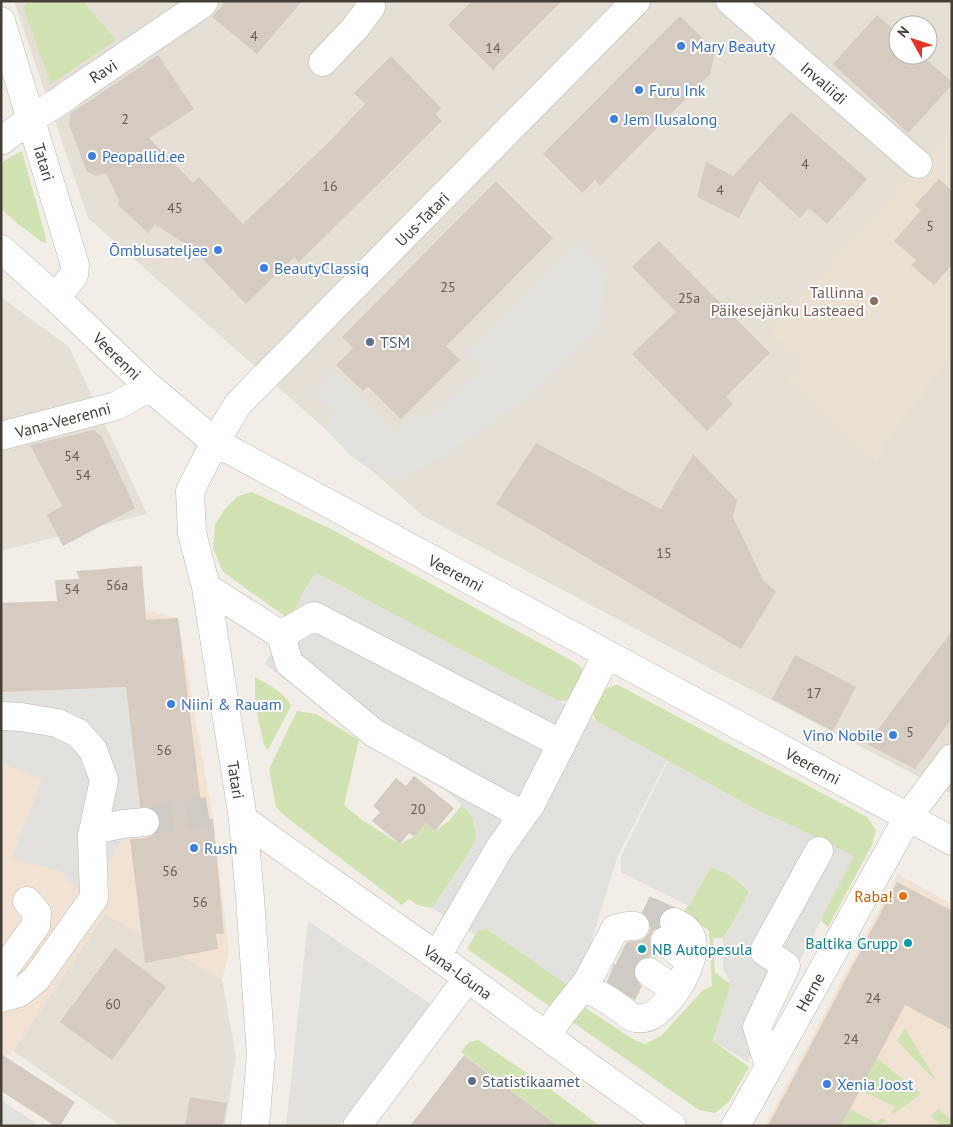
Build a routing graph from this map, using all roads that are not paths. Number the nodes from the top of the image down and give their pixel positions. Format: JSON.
{"nodes":[{"id":1,"x":204,"y":1,"type":"edge"},
{"id":2,"x":369,"y":1,"type":"edge"},
{"id":3,"x":636,"y":1,"type":"edge"},
{"id":4,"x":730,"y":1,"type":"edge"},
{"id":5,"x":1,"y":22,"type":"edge"},
{"id":6,"x":323,"y":62,"type":"dead end"},
{"id":7,"x":31,"y":119,"type":"junction"},
{"id":8,"x":1,"y":141,"type":"edge"},
{"id":9,"x":918,"y":164,"type":"dead end"},
{"id":10,"x":1,"y":249,"type":"edge"},
{"id":11,"x":56,"y":298,"type":"junction"},
{"id":12,"x":149,"y":387,"type":"junction"},
{"id":13,"x":1,"y":436,"type":"edge"},
{"id":14,"x":215,"y":442,"type":"junction"},
{"id":15,"x":206,"y":587,"type":"junction"},
{"id":16,"x":281,"y":635,"type":"junction"},
{"id":17,"x":607,"y":654,"type":"junction"},
{"id":18,"x":1,"y":716,"type":"edge"},
{"id":19,"x":562,"y":744,"type":"junction"},
{"id":20,"x":952,"y":758,"type":"edge"},
{"id":21,"x":523,"y":815,"type":"junction"},
{"id":22,"x":908,"y":817,"type":"junction"},
{"id":23,"x":243,"y":819,"type":"junction"},
{"id":24,"x":145,"y":822,"type":"tunnel mouth"},
{"id":25,"x":93,"y":830,"type":"junction"},
{"id":26,"x":952,"y":840,"type":"edge"},
{"id":27,"x":819,"y":851,"type":"dead end"},
{"id":28,"x":27,"y":901,"type":"dead end"},
{"id":29,"x":632,"y":921,"type":"dead end"},
{"id":30,"x":669,"y":932,"type":"tunnel mouth"},
{"id":31,"x":437,"y":956,"type":"junction"},
{"id":32,"x":600,"y":973,"type":"junction"},
{"id":33,"x":467,"y":978,"type":"junction"},
{"id":34,"x":7,"y":988,"type":"edge"},
{"id":35,"x":674,"y":993,"type":"junction"},
{"id":36,"x":655,"y":1013,"type":"junction"},
{"id":37,"x":546,"y":1036,"type":"junction"},
{"id":38,"x":769,"y":1066,"type":"junction"},
{"id":39,"x":254,"y":1126,"type":"edge"},
{"id":40,"x":357,"y":1126,"type":"edge"},
{"id":41,"x":672,"y":1126,"type":"edge"},
{"id":42,"x":735,"y":1126,"type":"edge"}],
"edges":[{"from":1,"to":7,"type":"street","name":"Ravi"},
{"from":2,"to":6,"type":"street"},
{"from":3,"to":14,"type":"street","name":"Uus-Tatari"},
{"from":4,"to":9,"type":"street","name":"Invaliidi"},
{"from":5,"to":7,"type":"street","name":"Tatari"},
{"from":7,"to":8,"type":"street","name":"Ravi"},
{"from":7,"to":11,"type":"street","name":"Tatari"},
{"from":10,"to":11,"type":"street","name":"Veerenni"},
{"from":11,"to":12,"type":"street","name":"Veerenni"},
{"from":12,"to":13,"type":"street","name":"Vana-Veerenni"},
{"from":12,"to":14,"type":"street","name":"Veerenni"},
{"from":14,"to":15,"type":"street","name":"Tatari"},
{"from":14,"to":17,"type":"street","name":"Veerenni"},
{"from":15,"to":16,"type":"street"},
{"from":15,"to":23,"type":"street","name":"Tatari"},
{"from":16,"to":19,"type":"street"},
{"from":16,"to":21,"type":"street"},
{"from":17,"to":19,"type":"street"},
{"from":17,"to":22,"type":"street","name":"Veerenni"},
{"from":18,"to":25,"type":"street"},
{"from":19,"to":21,"type":"street"},
{"from":20,"to":22,"type":"street","name":"Herne"},
{"from":21,"to":31,"type":"street"},
{"from":22,"to":26,"type":"street","name":"Veerenni"},
{"from":22,"to":38,"type":"street","name":"Herne"},
{"from":23,"to":31,"type":"street","name":"Vana-Lõuna"},
{"from":23,"to":39,"type":"street","name":"Tatari"},
{"from":24,"to":25,"type":"street"},
{"from":25,"to":34,"type":"street"},
{"from":27,"to":38,"type":"street"},
{"from":28,"to":34,"type":"street"},
{"from":29,"to":32,"type":"street"},
{"from":30,"to":35,"type":"street"},
{"from":31,"to":33,"type":"street","name":"Vana-Lõuna"},
{"from":32,"to":36,"type":"street"},
{"from":32,"to":37,"type":"street"},
{"from":33,"to":37,"type":"street","name":"Vana-Lõuna"},
{"from":33,"to":40,"type":"street"},
{"from":35,"to":36,"type":"street"},
{"from":35,"to":36,"type":"street"},
{"from":37,"to":41,"type":"street","name":"Vana-Lõuna"},
{"from":38,"to":42,"type":"street","name":"Herne"}]}
